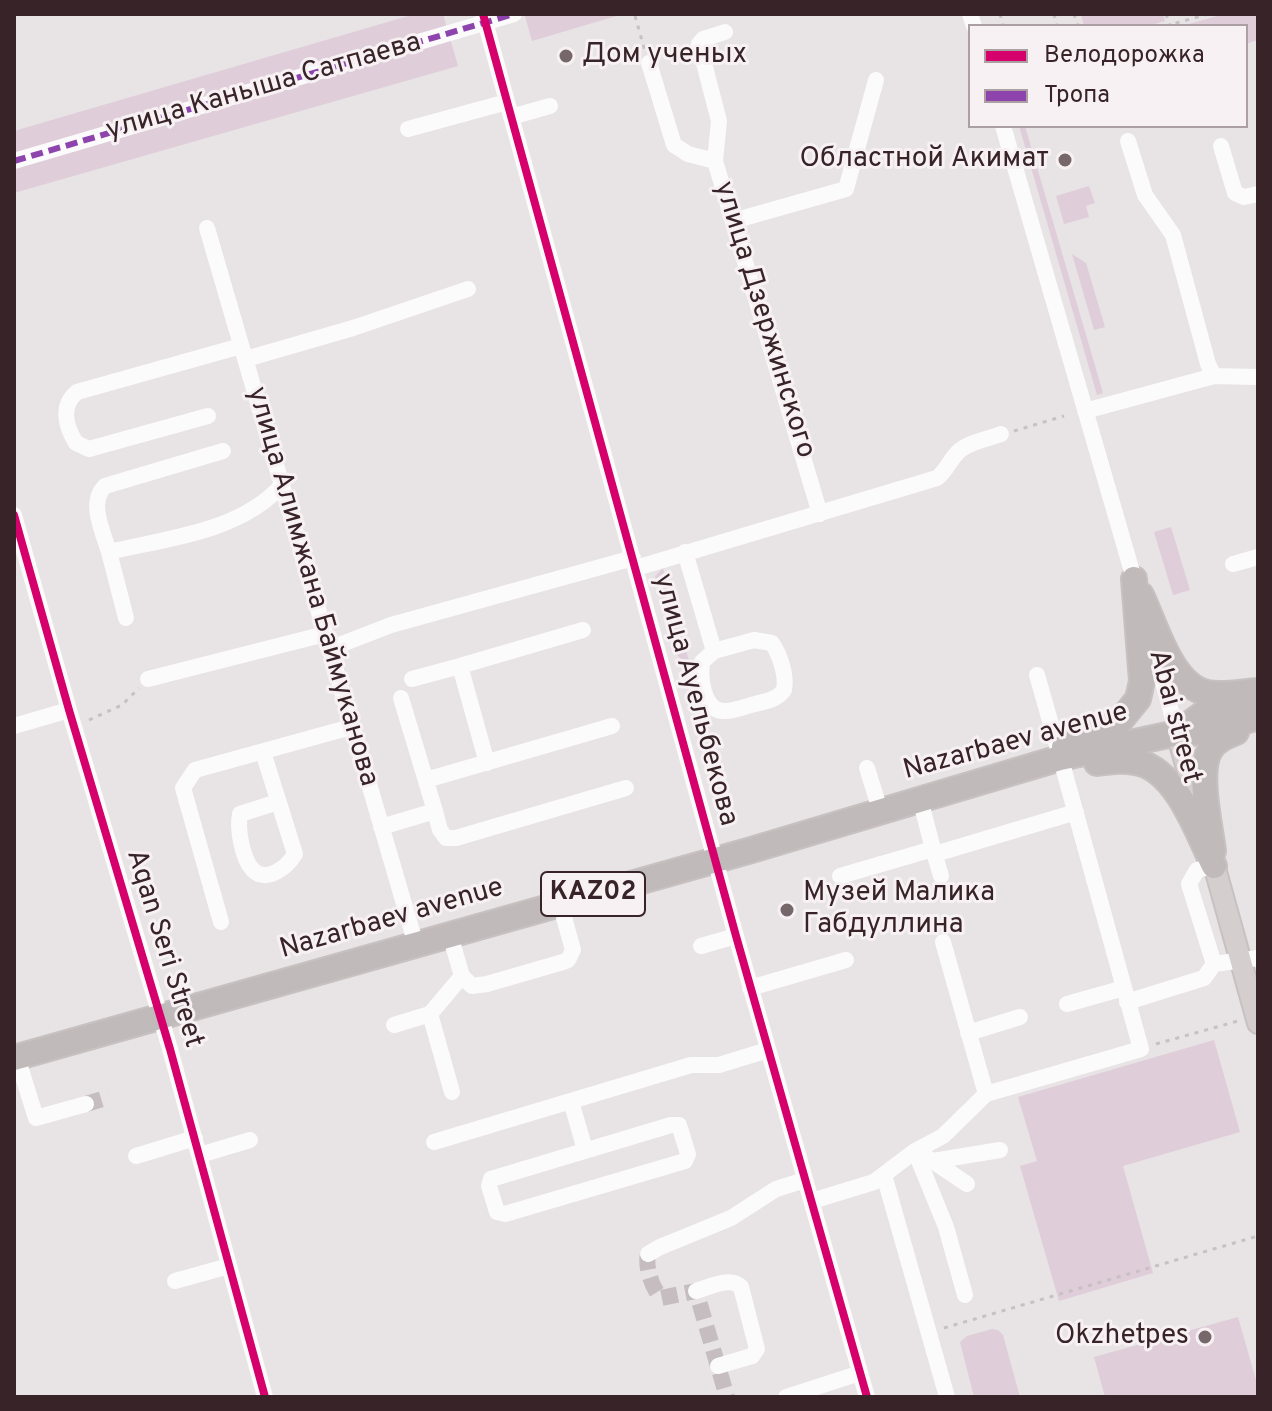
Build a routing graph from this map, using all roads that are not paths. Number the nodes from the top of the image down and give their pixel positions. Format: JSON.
{"nodes":[{"id":1,"x":514,"y":14,"type":"edge"},
{"id":2,"x":484,"y":18,"type":"edge"},
{"id":3,"x":725,"y":32,"type":"dead end"},
{"id":4,"x":649,"y":63,"type":"road end"},
{"id":5,"x":876,"y":80,"type":"dead end"},
{"id":6,"x":550,"y":106,"type":"dead end"},
{"id":7,"x":509,"y":110,"type":"junction"},
{"id":8,"x":1004,"y":128,"type":"edge"},
{"id":9,"x":408,"y":129,"type":"dead end"},
{"id":10,"x":1128,"y":141,"type":"dead end"},
{"id":11,"x":1221,"y":146,"type":"dead end"},
{"id":12,"x":14,"y":161,"type":"edge"},
{"id":13,"x":715,"y":161,"type":"junction"},
{"id":14,"x":1258,"y":194,"type":"edge"},
{"id":15,"x":733,"y":221,"type":"junction"},
{"id":16,"x":207,"y":228,"type":"dead end"},
{"id":17,"x":468,"y":289,"type":"dead end"},
{"id":18,"x":244,"y":352,"type":"junction"},
{"id":19,"x":1214,"y":376,"type":"junction"},
{"id":20,"x":1258,"y":377,"type":"edge"},
{"id":21,"x":1085,"y":411,"type":"junction"},
{"id":22,"x":208,"y":416,"type":"dead end"},
{"id":23,"x":1001,"y":434,"type":"road end"},
{"id":24,"x":223,"y":451,"type":"dead end"},
{"id":25,"x":282,"y":485,"type":"junction"},
{"id":26,"x":820,"y":514,"type":"junction"},
{"id":27,"x":14,"y":515,"type":"edge"},
{"id":28,"x":109,"y":552,"type":"junction"},
{"id":29,"x":685,"y":552,"type":"junction"},
{"id":30,"x":1258,"y":557,"type":"edge"},
{"id":31,"x":634,"y":563,"type":"junction"},
{"id":32,"x":1233,"y":564,"type":"dead end"},
{"id":33,"x":1134,"y":579,"type":"junction"},
{"id":34,"x":126,"y":618,"type":"dead end"},
{"id":35,"x":583,"y":630,"type":"dead end"},
{"id":36,"x":327,"y":641,"type":"junction"},
{"id":37,"x":714,"y":651,"type":"junction"},
{"id":38,"x":460,"y":666,"type":"junction"},
{"id":39,"x":1037,"y":675,"type":"dead end"},
{"id":40,"x":148,"y":679,"type":"road end"},
{"id":41,"x":412,"y":679,"type":"dead end"},
{"id":42,"x":1258,"y":691,"type":"edge"},
{"id":43,"x":401,"y":698,"type":"dead end"},
{"id":44,"x":1258,"y":700,"type":"edge"},
{"id":45,"x":71,"y":717,"type":"junction"},
{"id":46,"x":1258,"y":720,"type":"edge"},
{"id":47,"x":14,"y":726,"type":"edge"},
{"id":48,"x":612,"y":726,"type":"dead end"},
{"id":49,"x":351,"y":727,"type":"junction"},
{"id":50,"x":1167,"y":736,"type":"junction"},
{"id":51,"x":263,"y":752,"type":"junction"},
{"id":52,"x":1061,"y":758,"type":"junction"},
{"id":53,"x":487,"y":763,"type":"junction"},
{"id":54,"x":867,"y":768,"type":"dead end"},
{"id":55,"x":1003,"y":774,"type":"junction"},
{"id":56,"x":426,"y":780,"type":"junction"},
{"id":57,"x":626,"y":788,"type":"dead end"},
{"id":58,"x":920,"y":799,"type":"junction"},
{"id":59,"x":278,"y":802,"type":"junction"},
{"id":60,"x":880,"y":810,"type":"junction"},
{"id":61,"x":435,"y":811,"type":"junction"},
{"id":62,"x":1076,"y":812,"type":"junction"},
{"id":63,"x":381,"y":827,"type":"junction"},
{"id":64,"x":934,"y":851,"type":"junction"},
{"id":65,"x":715,"y":860,"type":"junction"},
{"id":66,"x":1214,"y":866,"type":"junction"},
{"id":67,"x":840,"y":876,"type":"dead end"},
{"id":68,"x":941,"y":876,"type":"dead end"},
{"id":69,"x":560,"y":903,"type":"junction"},
{"id":70,"x":221,"y":922,"type":"dead end"},
{"id":71,"x":450,"y":935,"type":"junction"},
{"id":72,"x":736,"y":936,"type":"junction"},
{"id":73,"x":943,"y":942,"type":"dead end"},
{"id":74,"x":416,"y":945,"type":"junction"},
{"id":75,"x":701,"y":946,"type":"dead end"},
{"id":76,"x":1248,"y":959,"type":"edge"},
{"id":77,"x":846,"y":960,"type":"dead end"},
{"id":78,"x":1214,"y":964,"type":"junction"},
{"id":79,"x":462,"y":976,"type":"junction"},
{"id":80,"x":750,"y":988,"type":"junction"},
{"id":81,"x":1126,"y":995,"type":"junction"},
{"id":82,"x":1067,"y":1004,"type":"dead end"},
{"id":83,"x":430,"y":1014,"type":"junction"},
{"id":84,"x":161,"y":1017,"type":"junction"},
{"id":85,"x":1020,"y":1017,"type":"dead end"},
{"id":86,"x":1248,"y":1022,"type":"edge"},
{"id":87,"x":394,"y":1025,"type":"dead end"},
{"id":88,"x":968,"y":1033,"type":"junction"},
{"id":89,"x":768,"y":1050,"type":"junction"},
{"id":90,"x":16,"y":1057,"type":"edge"},
{"id":91,"x":452,"y":1092,"type":"dead end"},
{"id":92,"x":986,"y":1094,"type":"junction"},
{"id":93,"x":571,"y":1101,"type":"junction"},
{"id":94,"x":86,"y":1104,"type":"tunnel mouth"},
{"id":95,"x":250,"y":1140,"type":"dead end"},
{"id":96,"x":434,"y":1142,"type":"dead end"},
{"id":97,"x":197,"y":1146,"type":"junction"},
{"id":98,"x":585,"y":1150,"type":"junction"},
{"id":99,"x":1000,"y":1150,"type":"dead end"},
{"id":100,"x":915,"y":1151,"type":"junction"},
{"id":101,"x":136,"y":1156,"type":"dead end"},
{"id":102,"x":933,"y":1161,"type":"junction"},
{"id":103,"x":884,"y":1175,"type":"junction"},
{"id":104,"x":805,"y":1180,"type":"junction"},
{"id":105,"x":967,"y":1184,"type":"dead end"},
{"id":106,"x":812,"y":1201,"type":"junction"},
{"id":107,"x":648,"y":1254,"type":"dead end"},
{"id":108,"x":229,"y":1266,"type":"junction"},
{"id":109,"x":175,"y":1281,"type":"dead end"},
{"id":110,"x":696,"y":1291,"type":"dead end"},
{"id":111,"x":965,"y":1295,"type":"dead end"},
{"id":112,"x":718,"y":1366,"type":"dead end"},
{"id":113,"x":860,"y":1373,"type":"junction"},
{"id":114,"x":265,"y":1397,"type":"edge"},
{"id":115,"x":786,"y":1397,"type":"edge"},
{"id":116,"x":867,"y":1397,"type":"edge"},
{"id":117,"x":947,"y":1397,"type":"edge"}],
"edges":[{"from":1,"to":2,"type":"street","name":"улица Каныша Сатпаева"},
{"from":2,"to":7,"type":"street","name":"улица Ауельбекова"},
{"from":2,"to":12,"type":"street","name":"улица Каныша Сатпаева"},
{"from":3,"to":13,"type":"street"},
{"from":4,"to":13,"type":"street","name":"улица Дзержинского"},
{"from":5,"to":15,"type":"street"},
{"from":6,"to":7,"type":"street"},
{"from":7,"to":9,"type":"street"},
{"from":7,"to":31,"type":"street","name":"улица Ауельбекова"},
{"from":8,"to":21,"type":"street","name":"Abai street"},
{"from":10,"to":19,"type":"street"},
{"from":11,"to":14,"type":"street"},
{"from":13,"to":15,"type":"street","name":"улица Дзержинского"},
{"from":15,"to":26,"type":"street","name":"улица Дзержинского"},
{"from":16,"to":18,"type":"street","name":"улица Алимжана Баймуканова"},
{"from":17,"to":18,"type":"street"},
{"from":18,"to":22,"type":"street"},
{"from":18,"to":25,"type":"street","name":"улица Алимжана Баймуканова"},
{"from":19,"to":20,"type":"street"},
{"from":19,"to":21,"type":"street"},
{"from":21,"to":33,"type":"street","name":"Abai street"},
{"from":23,"to":26,"type":"street"},
{"from":24,"to":28,"type":"street"},
{"from":25,"to":28,"type":"street"},
{"from":25,"to":36,"type":"street","name":"улица Алимжана Баймуканова"},
{"from":26,"to":29,"type":"street"},
{"from":27,"to":45,"type":"street","name":"Aqan Seri Street"},
{"from":28,"to":34,"type":"street"},
{"from":29,"to":31,"type":"street"},
{"from":29,"to":37,"type":"street"},
{"from":30,"to":32,"type":"street"},
{"from":31,"to":36,"type":"street"},
{"from":31,"to":65,"type":"street","name":"улица Ауельбекова"},
{"from":33,"to":42,"type":"highway"},
{"from":33,"to":50,"type":"street","name":"Abai street"},
{"from":33,"to":52,"type":"highway"},
{"from":35,"to":38,"type":"street"},
{"from":36,"to":40,"type":"street"},
{"from":36,"to":49,"type":"street","name":"улица Алимжана Баймуканова"},
{"from":37,"to":37,"type":"street"},
{"from":38,"to":41,"type":"street"},
{"from":38,"to":53,"type":"street"},
{"from":39,"to":52,"type":"street"},
{"from":43,"to":56,"type":"street"},
{"from":44,"to":50,"type":"highway"},
{"from":45,"to":47,"type":"street"},
{"from":45,"to":84,"type":"street","name":"Aqan Seri Street"},
{"from":46,"to":50,"type":"highway"},
{"from":46,"to":66,"type":"highway"},
{"from":48,"to":53,"type":"street"},
{"from":49,"to":51,"type":"street"},
{"from":49,"to":63,"type":"street","name":"улица Алимжана Баймуканова"},
{"from":50,"to":55,"type":"highway","name":"Nazarbaev avenue","number":"KАZ02"},
{"from":50,"to":66,"type":"main road","name":"Abai street"},
{"from":51,"to":59,"type":"street"},
{"from":51,"to":70,"type":"street"},
{"from":52,"to":55,"type":"highway"},
{"from":52,"to":62,"type":"street"},
{"from":52,"to":66,"type":"highway"},
{"from":53,"to":56,"type":"street"},
{"from":54,"to":60,"type":"street"},
{"from":55,"to":58,"type":"highway","name":"Nazarbaev avenue","number":"KАZ02"},
{"from":56,"to":61,"type":"street"},
{"from":57,"to":61,"type":"street"},
{"from":58,"to":60,"type":"highway","name":"Nazarbaev avenue","number":"KАZ02"},
{"from":58,"to":64,"type":"street"},
{"from":59,"to":59,"type":"street"},
{"from":60,"to":65,"type":"highway","name":"Nazarbaev avenue","number":"KАZ02"},
{"from":61,"to":63,"type":"street"},
{"from":62,"to":64,"type":"street"},
{"from":62,"to":81,"type":"street"},
{"from":63,"to":74,"type":"street","name":"улица Алимжана Баймуканова"},
{"from":64,"to":67,"type":"street"},
{"from":64,"to":68,"type":"street"},
{"from":65,"to":69,"type":"highway","name":"Nazarbaev avenue","number":"KАZ02"},
{"from":65,"to":72,"type":"street","name":"улица Ауельбекова"},
{"from":66,"to":76,"type":"main road","name":"Abai street"},
{"from":66,"to":78,"type":"street"},
{"from":69,"to":71,"type":"highway","name":"Nazarbaev avenue","number":"KАZ02"},
{"from":69,"to":79,"type":"street"},
{"from":71,"to":74,"type":"highway","name":"Nazarbaev avenue","number":"KАZ02"},
{"from":71,"to":79,"type":"street"},
{"from":72,"to":75,"type":"street"},
{"from":72,"to":80,"type":"street","name":"улица Ауельбекова"},
{"from":73,"to":88,"type":"street"},
{"from":74,"to":84,"type":"highway","name":"Nazarbaev avenue","number":"KАZ02"},
{"from":76,"to":78,"type":"street"},
{"from":76,"to":86,"type":"main road","name":"Abai street"},
{"from":77,"to":80,"type":"street"},
{"from":78,"to":81,"type":"street"},
{"from":79,"to":83,"type":"street"},
{"from":80,"to":89,"type":"street","name":"улица Ауельбекова"},
{"from":81,"to":82,"type":"street"},
{"from":81,"to":92,"type":"street"},
{"from":83,"to":87,"type":"street"},
{"from":83,"to":91,"type":"street"},
{"from":84,"to":90,"type":"highway","name":"Nazarbaev avenue","number":"KАZ02"},
{"from":84,"to":97,"type":"street","name":"Aqan Seri Street"},
{"from":85,"to":88,"type":"street"},
{"from":88,"to":92,"type":"street"},
{"from":89,"to":93,"type":"street"},
{"from":89,"to":104,"type":"street","name":"улица Ауельбекова"},
{"from":90,"to":94,"type":"street"},
{"from":92,"to":100,"type":"street"},
{"from":93,"to":96,"type":"street"},
{"from":93,"to":98,"type":"street"},
{"from":95,"to":97,"type":"street"},
{"from":97,"to":101,"type":"street"},
{"from":97,"to":108,"type":"street","name":"Aqan Seri Street"},
{"from":98,"to":98,"type":"street"},
{"from":99,"to":102,"type":"street"},
{"from":100,"to":102,"type":"street"},
{"from":100,"to":103,"type":"street"},
{"from":100,"to":111,"type":"street"},
{"from":102,"to":105,"type":"street"},
{"from":103,"to":106,"type":"street"},
{"from":103,"to":117,"type":"street"},
{"from":104,"to":106,"type":"street","name":"улица Ауельбекова"},
{"from":104,"to":107,"type":"street"},
{"from":106,"to":113,"type":"street","name":"улица Ауельбекова"},
{"from":108,"to":109,"type":"street"},
{"from":108,"to":114,"type":"street","name":"Aqan Seri Street"},
{"from":110,"to":112,"type":"street"},
{"from":113,"to":115,"type":"street"},
{"from":113,"to":116,"type":"street","name":"улица Ауельбекова"}]}
